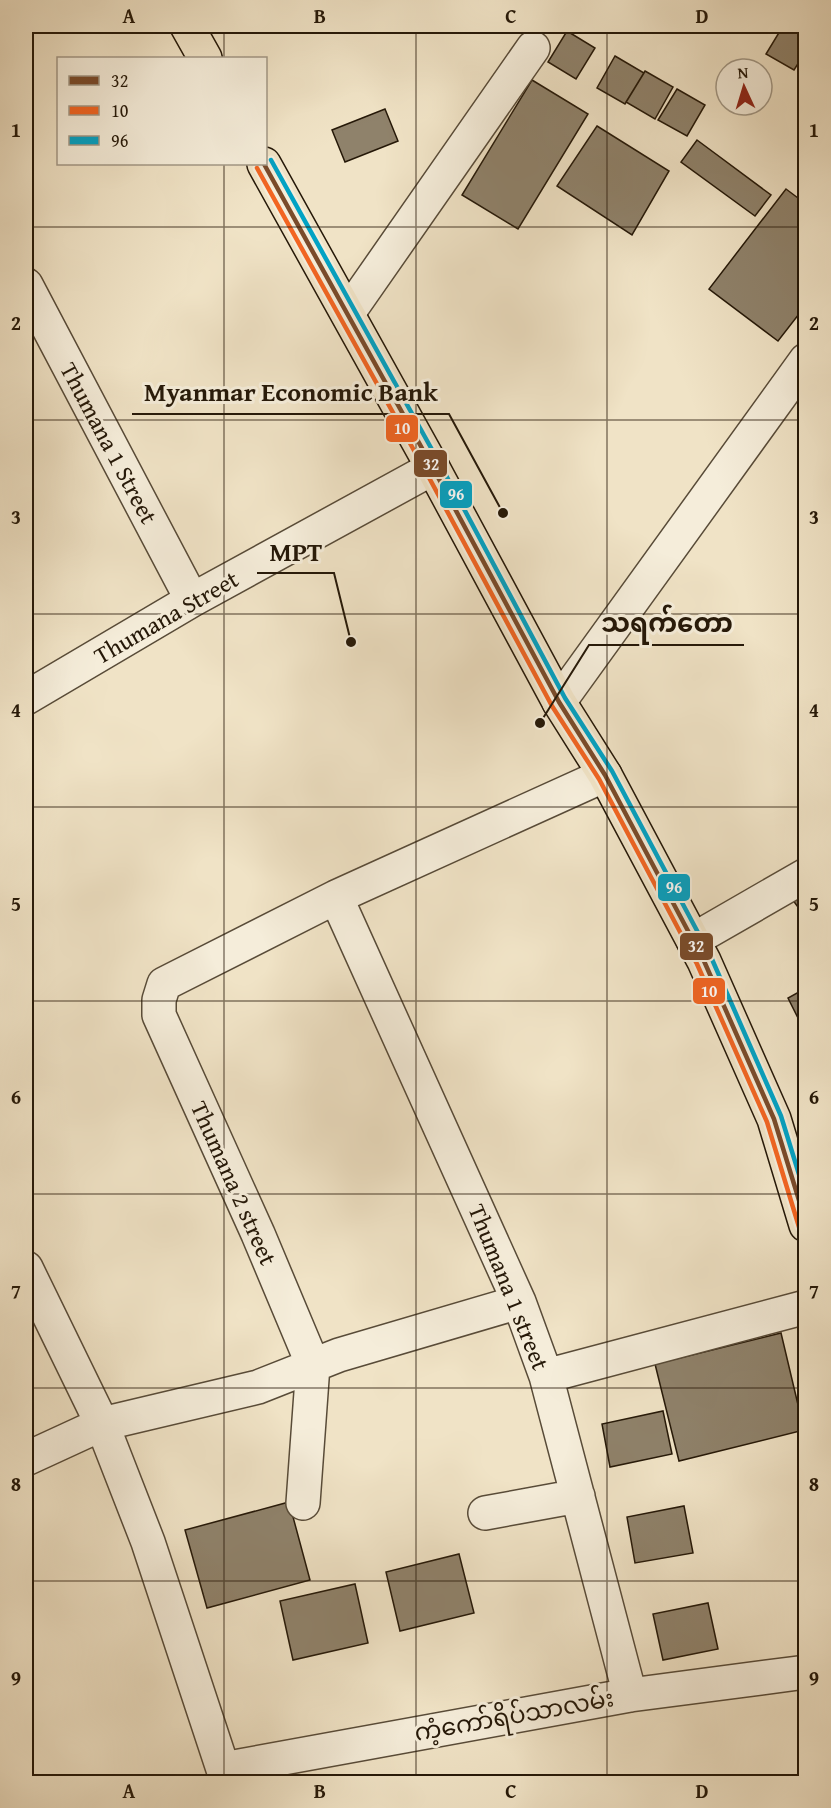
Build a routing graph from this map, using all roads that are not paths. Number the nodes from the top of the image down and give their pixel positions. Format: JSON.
{"nodes":[{"id":1,"x":187,"y":26,"type":"edge"},
{"id":2,"x":533,"y":48,"type":"dead end"},
{"id":3,"x":204,"y":57,"type":"edge"},
{"id":4,"x":265,"y":165,"type":"edge"},
{"id":5,"x":26,"y":285,"type":"edge"},
{"id":6,"x":348,"y":313,"type":"junction"},
{"id":7,"x":806,"y":360,"type":"edge"},
{"id":8,"x":433,"y":468,"type":"junction"},
{"id":9,"x":192,"y":600,"type":"junction"},
{"id":10,"x":26,"y":698,"type":"edge"},
{"id":11,"x":559,"y":702,"type":"junction"},
{"id":12,"x":605,"y":775,"type":"junction"},
{"id":13,"x":806,"y":875,"type":"edge"},
{"id":14,"x":336,"y":897,"type":"junction"},
{"id":15,"x":693,"y":940,"type":"junction"},
{"id":16,"x":806,"y":1225,"type":"edge"},
{"id":17,"x":26,"y":1269,"type":"edge"},
{"id":18,"x":519,"y":1302,"type":"junction"},
{"id":19,"x":806,"y":1307,"type":"edge"},
{"id":20,"x":313,"y":1365,"type":"junction"},
{"id":21,"x":546,"y":1376,"type":"junction"},
{"id":22,"x":102,"y":1424,"type":"junction"},
{"id":23,"x":26,"y":1459,"type":"edge"},
{"id":24,"x":578,"y":1496,"type":"junction"},
{"id":25,"x":303,"y":1503,"type":"dead end"},
{"id":26,"x":485,"y":1513,"type":"dead end"},
{"id":27,"x":806,"y":1672,"type":"edge"},
{"id":28,"x":630,"y":1695,"type":"junction"},
{"id":29,"x":215,"y":1775,"type":"edge"}],
"edges":[{"from":1,"to":3,"type":"main road"},
{"from":2,"to":6,"type":"street"},
{"from":4,"to":6,"type":"main road"},
{"from":5,"to":9,"type":"street","name":"Thumana 1 Street"},
{"from":6,"to":8,"type":"main road"},
{"from":7,"to":11,"type":"street"},
{"from":8,"to":9,"type":"street","name":"Thumana Street"},
{"from":8,"to":11,"type":"main road"},
{"from":9,"to":10,"type":"street","name":"Thumana Street"},
{"from":11,"to":12,"type":"main road"},
{"from":12,"to":14,"type":"street"},
{"from":12,"to":15,"type":"main road"},
{"from":13,"to":15,"type":"street"},
{"from":14,"to":18,"type":"street","name":"Thumana 1 street"},
{"from":14,"to":20,"type":"street","name":"Thumana 2 street"},
{"from":15,"to":16,"type":"main road"},
{"from":17,"to":22,"type":"street"},
{"from":18,"to":20,"type":"street"},
{"from":18,"to":21,"type":"street","name":"Thumana 1 street"},
{"from":19,"to":21,"type":"street"},
{"from":20,"to":22,"type":"street"},
{"from":20,"to":25,"type":"street"},
{"from":21,"to":24,"type":"street","name":"Thumana 1 street"},
{"from":22,"to":23,"type":"street"},
{"from":22,"to":29,"type":"street"},
{"from":24,"to":26,"type":"street"},
{"from":24,"to":28,"type":"street","name":"Thumana 1 street"},
{"from":27,"to":28,"type":"street","name":"ကံ့ကော်ရိပ်သာလမ်း"},
{"from":28,"to":29,"type":"street","name":"ကံ့ကော်ရိပ်သာလမ်း"}]}
